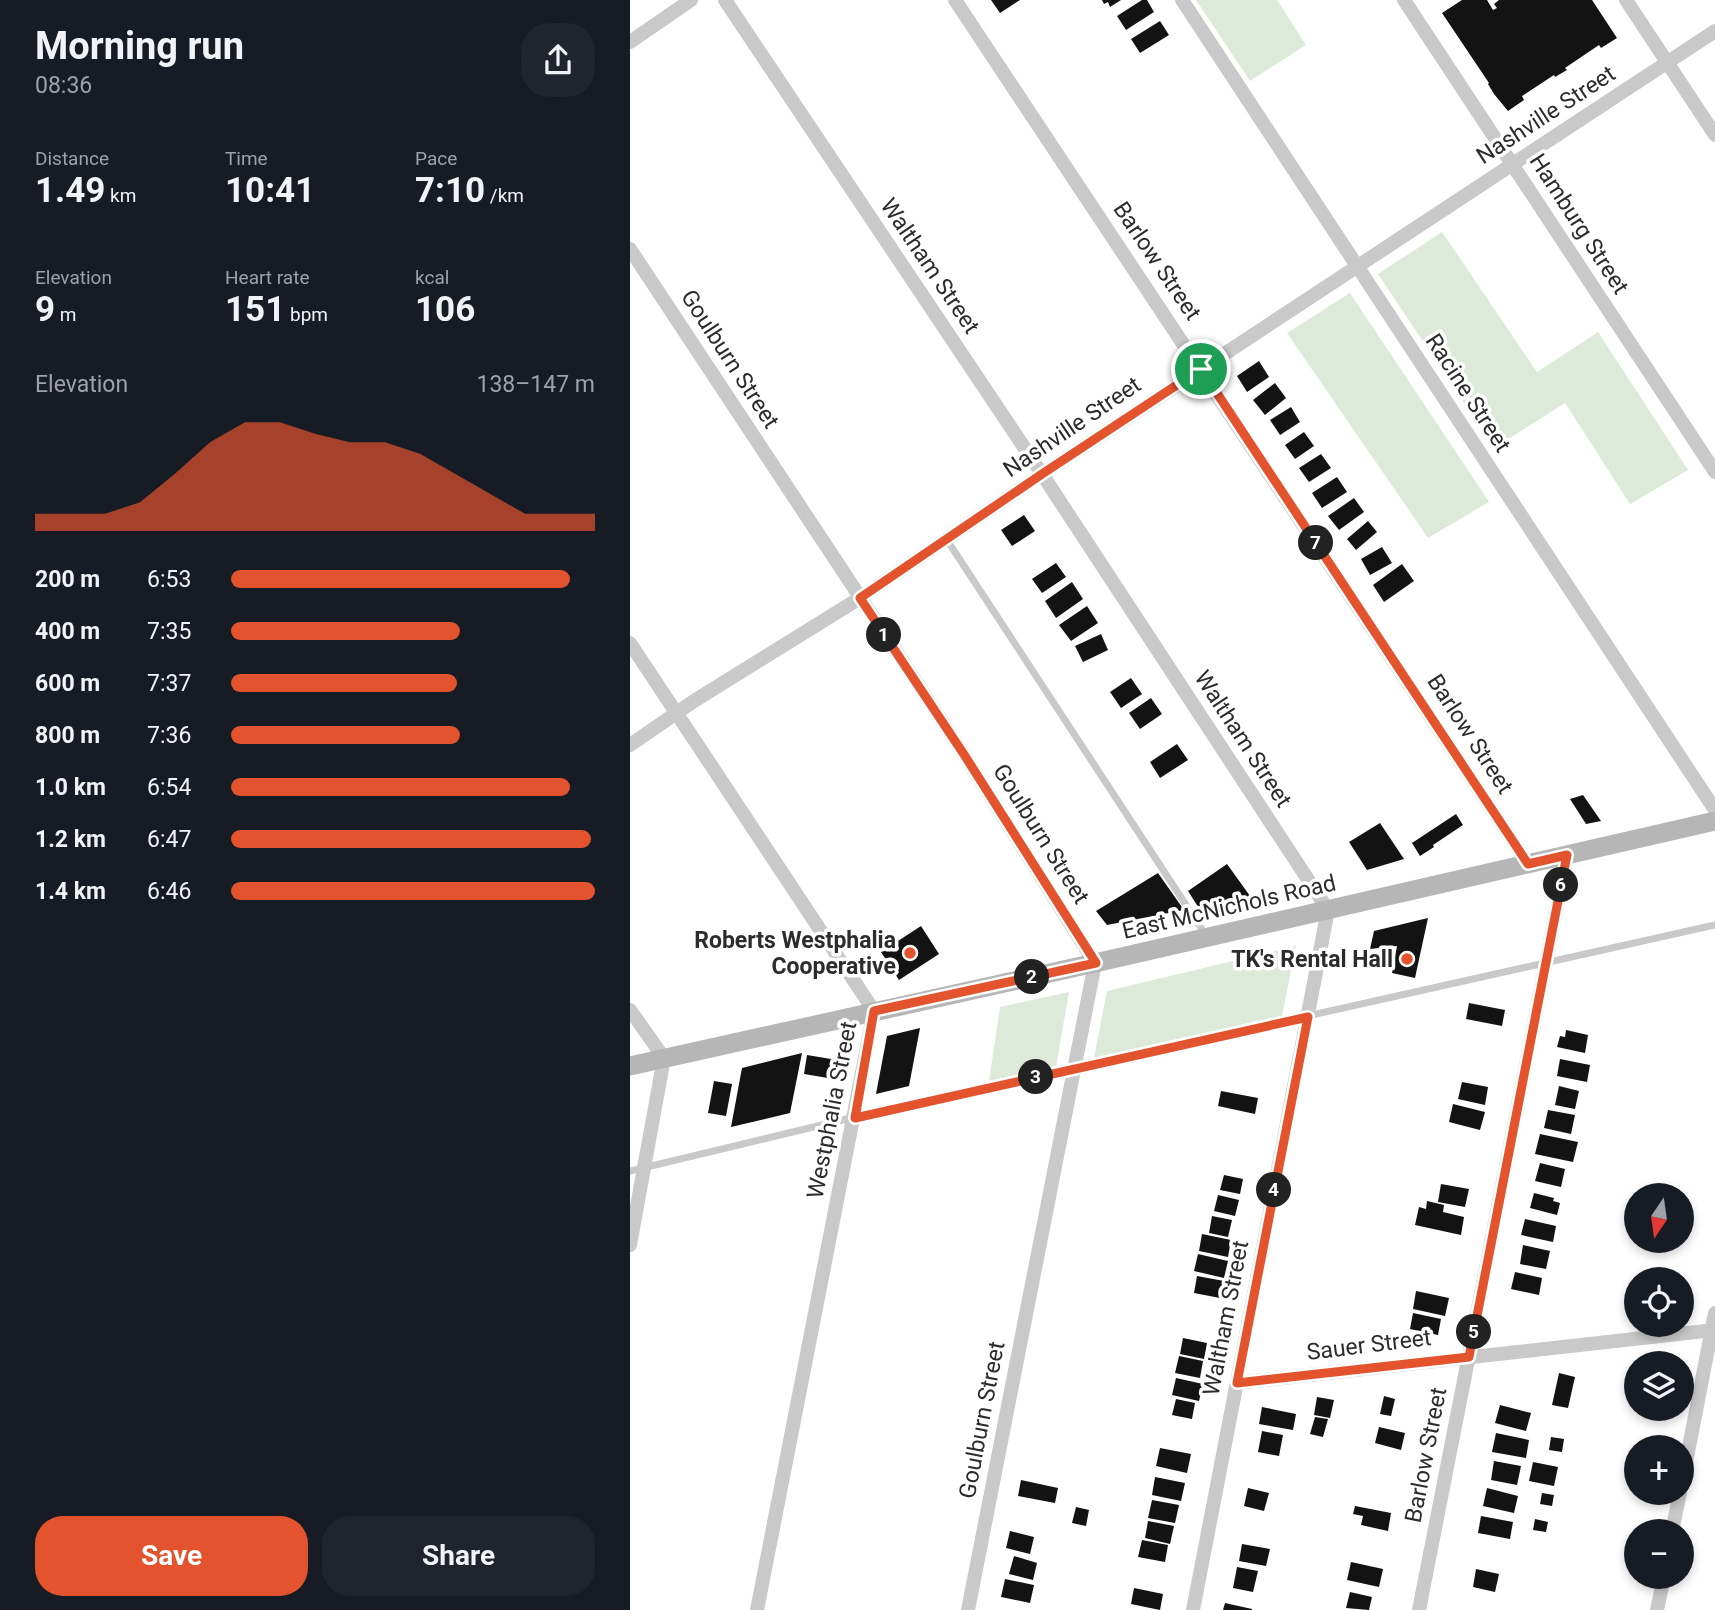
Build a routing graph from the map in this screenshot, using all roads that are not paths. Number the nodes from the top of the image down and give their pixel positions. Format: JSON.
{"nodes":[{"id":1,"x":691,"y":0,"type":"edge"},
{"id":2,"x":725,"y":0,"type":"edge"},
{"id":3,"x":955,"y":0,"type":"edge"},
{"id":4,"x":1182,"y":0,"type":"edge"},
{"id":5,"x":1404,"y":0,"type":"edge"},
{"id":6,"x":1626,"y":0,"type":"edge"},
{"id":7,"x":1715,"y":31,"type":"edge"},
{"id":8,"x":630,"y":42,"type":"edge"},
{"id":9,"x":1667,"y":62,"type":"junction"},
{"id":10,"x":1715,"y":135,"type":"edge"},
{"id":11,"x":1512,"y":164,"type":"junction"},
{"id":12,"x":630,"y":249,"type":"edge"},
{"id":13,"x":1357,"y":266,"type":"junction"},
{"id":14,"x":1201,"y":369,"type":"junction"},
{"id":15,"x":1715,"y":472,"type":"edge"},
{"id":16,"x":1042,"y":474,"type":"junction"},
{"id":17,"x":946,"y":539,"type":"junction"},
{"id":18,"x":860,"y":598,"type":"junction"},
{"id":19,"x":630,"y":643,"type":"edge"},
{"id":20,"x":677,"y":713,"type":"junction"},
{"id":21,"x":630,"y":745,"type":"edge"},
{"id":22,"x":1715,"y":810,"type":"edge"},
{"id":23,"x":1715,"y":821,"type":"edge"},
{"id":24,"x":1567,"y":855,"type":"junction"},
{"id":25,"x":1528,"y":864,"type":"junction"},
{"id":26,"x":1328,"y":909,"type":"junction"},
{"id":27,"x":1715,"y":925,"type":"edge"},
{"id":28,"x":1207,"y":937,"type":"junction"},
{"id":29,"x":1096,"y":963,"type":"junction"},
{"id":30,"x":1546,"y":963,"type":"junction"},
{"id":31,"x":630,"y":1010,"type":"edge"},
{"id":32,"x":874,"y":1011,"type":"junction"},
{"id":33,"x":1308,"y":1017,"type":"junction"},
{"id":34,"x":664,"y":1058,"type":"junction"},
{"id":35,"x":630,"y":1066,"type":"edge"},
{"id":36,"x":1073,"y":1069,"type":"junction"},
{"id":37,"x":855,"y":1118,"type":"junction"},
{"id":38,"x":645,"y":1168,"type":"junction"},
{"id":39,"x":630,"y":1171,"type":"edge"},
{"id":40,"x":630,"y":1245,"type":"edge"},
{"id":41,"x":1715,"y":1313,"type":"edge"},
{"id":42,"x":1713,"y":1330,"type":"edge"},
{"id":43,"x":1469,"y":1357,"type":"junction"},
{"id":44,"x":1237,"y":1383,"type":"junction"},
{"id":45,"x":1692,"y":1435,"type":"edge"},
{"id":46,"x":1661,"y":1589,"type":"edge"},
{"id":47,"x":757,"y":1610,"type":"edge"},
{"id":48,"x":968,"y":1610,"type":"edge"},
{"id":49,"x":1193,"y":1610,"type":"edge"},
{"id":50,"x":1419,"y":1610,"type":"edge"},
{"id":51,"x":1657,"y":1610,"type":"edge"}],
"edges":[{"from":1,"to":8,"type":"street"},
{"from":2,"to":16,"type":"street","name":"Waltham Street"},
{"from":3,"to":14,"type":"street","name":"Barlow Street"},
{"from":4,"to":13,"type":"street","name":"Racine Street"},
{"from":5,"to":11,"type":"street","name":"Hamburg Street"},
{"from":6,"to":9,"type":"street"},
{"from":7,"to":9,"type":"street","name":"Nashville Street"},
{"from":9,"to":10,"type":"street"},
{"from":9,"to":11,"type":"street","name":"Nashville Street"},
{"from":11,"to":13,"type":"street","name":"Nashville Street"},
{"from":11,"to":15,"type":"street","name":"Hamburg Street"},
{"from":12,"to":18,"type":"street","name":"Goulburn Street"},
{"from":13,"to":14,"type":"street","name":"Nashville Street"},
{"from":13,"to":22,"type":"street","name":"Racine Street"},
{"from":14,"to":16,"type":"street","name":"Nashville Street"},
{"from":14,"to":25,"type":"street","name":"Barlow Street"},
{"from":16,"to":17,"type":"street","name":"Nashville Street"},
{"from":16,"to":26,"type":"street","name":"Waltham Street"},
{"from":17,"to":18,"type":"street","name":"Nashville Street"},
{"from":17,"to":28,"type":"lane"},
{"from":18,"to":20,"type":"street","name":"Nashville Street"},
{"from":18,"to":29,"type":"street","name":"Goulburn Street"},
{"from":19,"to":20,"type":"street","name":"Westphalia Street"},
{"from":20,"to":21,"type":"street","name":"Nashville Street"},
{"from":20,"to":32,"type":"street","name":"Westphalia Street"},
{"from":23,"to":24,"type":"street","name":"East McNichols Road"},
{"from":24,"to":25,"type":"street","name":"East McNichols Road"},
{"from":24,"to":30,"type":"street","name":"Barlow Street"},
{"from":25,"to":26,"type":"street","name":"East McNichols Road"},
{"from":26,"to":28,"type":"street","name":"East McNichols Road"},
{"from":26,"to":33,"type":"street","name":"Waltham Street"},
{"from":27,"to":30,"type":"lane"},
{"from":28,"to":29,"type":"street","name":"East McNichols Road"},
{"from":29,"to":32,"type":"street","name":"East McNichols Road"},
{"from":29,"to":36,"type":"street","name":"Goulburn Street"},
{"from":30,"to":33,"type":"lane"},
{"from":30,"to":43,"type":"street","name":"Barlow Street"},
{"from":31,"to":34,"type":"street"},
{"from":32,"to":34,"type":"street","name":"East McNichols Road"},
{"from":32,"to":37,"type":"street","name":"Westphalia Street"},
{"from":33,"to":36,"type":"lane"},
{"from":33,"to":44,"type":"street","name":"Waltham Street"},
{"from":34,"to":35,"type":"street","name":"East McNichols Road"},
{"from":34,"to":38,"type":"street"},
{"from":36,"to":37,"type":"lane"},
{"from":36,"to":48,"type":"street","name":"Goulburn Street"},
{"from":37,"to":38,"type":"lane"},
{"from":37,"to":47,"type":"street","name":"Westphalia Street"},
{"from":38,"to":39,"type":"lane"},
{"from":38,"to":40,"type":"street"},
{"from":41,"to":42,"type":"street"},
{"from":42,"to":43,"type":"street","name":"Sauer Street"},
{"from":42,"to":45,"type":"street"},
{"from":43,"to":44,"type":"street","name":"Sauer Street"},
{"from":43,"to":50,"type":"street","name":"Barlow Street"},
{"from":44,"to":49,"type":"street","name":"Waltham Street"},
{"from":46,"to":51,"type":"street"}]}
